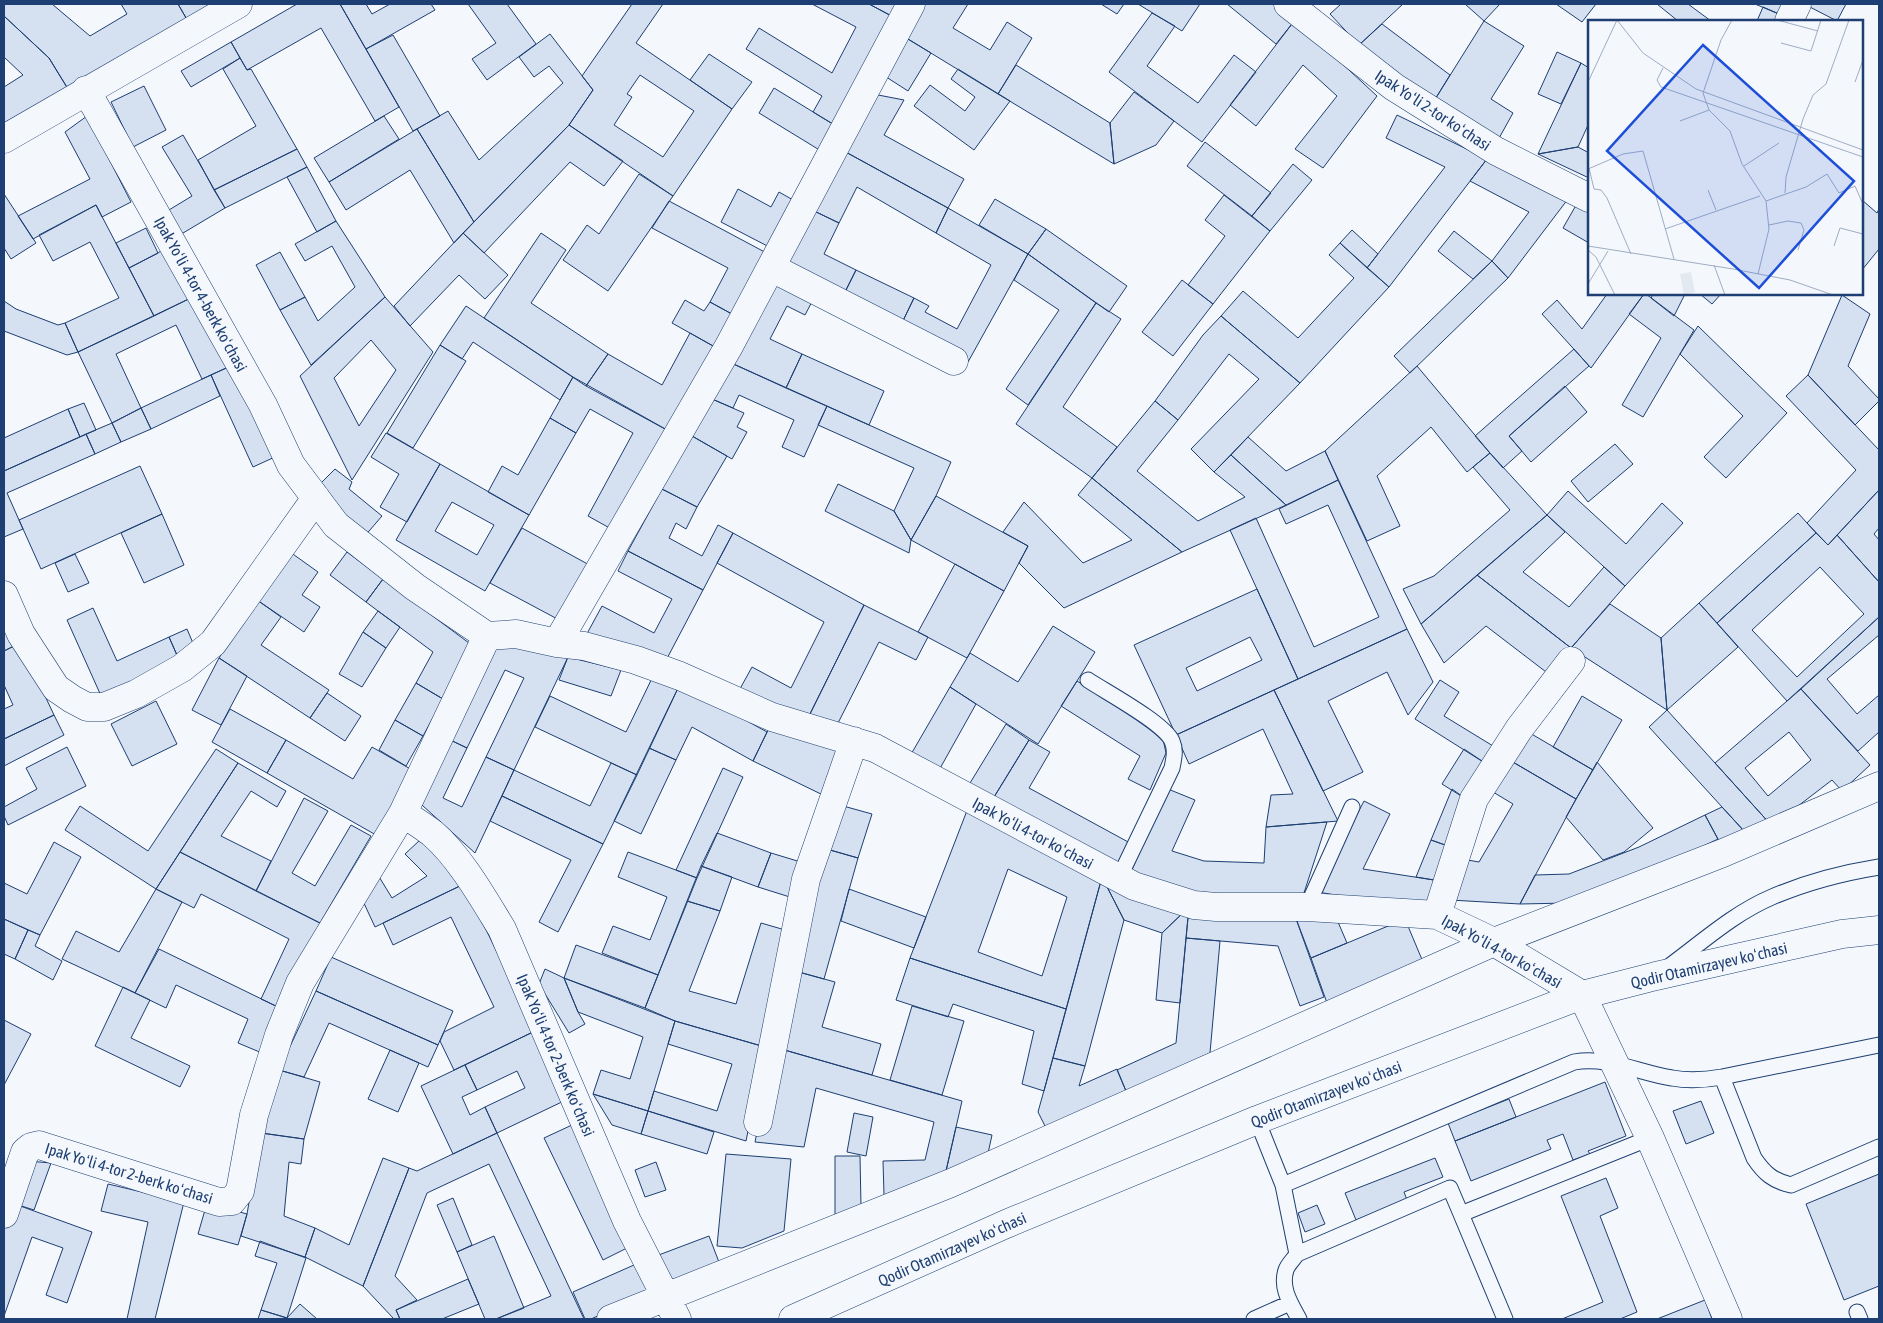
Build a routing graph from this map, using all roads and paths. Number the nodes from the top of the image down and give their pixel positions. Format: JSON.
{"nodes":[{"id":1,"x":238,"y":4,"type":"edge"},
{"id":2,"x":911,"y":4,"type":"edge"},
{"id":3,"x":1288,"y":4,"type":"edge"},
{"id":4,"x":1797,"y":4,"type":"edge"},
{"id":5,"x":1789,"y":20,"type":"edge"},
{"id":6,"x":86,"y":90,"type":"junction"},
{"id":7,"x":4,"y":139,"type":"edge"},
{"id":8,"x":1588,"y":197,"type":"edge"},
{"id":9,"x":772,"y":268,"type":"junction"},
{"id":10,"x":954,"y":361,"type":"dead end"},
{"id":11,"x":316,"y":498,"type":"junction"},
{"id":12,"x":4,"y":595,"type":"edge"},
{"id":13,"x":487,"y":636,"type":"junction"},
{"id":14,"x":557,"y":643,"type":"junction"},
{"id":15,"x":1570,"y":661,"type":"dead end"},
{"id":16,"x":1088,"y":680,"type":"dead end"},
{"id":17,"x":854,"y":741,"type":"junction"},
{"id":18,"x":1879,"y":786,"type":"edge"},
{"id":19,"x":1352,"y":807,"type":"dead end"},
{"id":20,"x":404,"y":813,"type":"junction"},
{"id":21,"x":1879,"y":867,"type":"edge"},
{"id":22,"x":1119,"y":878,"type":"junction"},
{"id":23,"x":1307,"y":907,"type":"junction"},
{"id":24,"x":1437,"y":915,"type":"junction"},
{"id":25,"x":1879,"y":930,"type":"edge"},
{"id":26,"x":1494,"y":942,"type":"junction"},
{"id":27,"x":1656,"y":976,"type":"junction"},
{"id":28,"x":1582,"y":995,"type":"junction"},
{"id":29,"x":1879,"y":1045,"type":"edge"},
{"id":30,"x":1614,"y":1064,"type":"junction"},
{"id":31,"x":1722,"y":1077,"type":"junction"},
{"id":32,"x":1257,"y":1120,"type":"junction"},
{"id":33,"x":758,"y":1122,"type":"dead end"},
{"id":34,"x":1650,"y":1138,"type":"junction"},
{"id":35,"x":1879,"y":1147,"type":"edge"},
{"id":36,"x":1283,"y":1185,"type":"junction"},
{"id":37,"x":4,"y":1214,"type":"edge"},
{"id":38,"x":1461,"y":1214,"type":"junction"},
{"id":39,"x":1297,"y":1254,"type":"junction"},
{"id":40,"x":1290,"y":1303,"type":"junction"},
{"id":41,"x":671,"y":1308,"type":"edge"},
{"id":42,"x":611,"y":1319,"type":"edge"},
{"id":43,"x":793,"y":1319,"type":"edge"},
{"id":44,"x":1254,"y":1319,"type":"edge"},
{"id":45,"x":1299,"y":1319,"type":"edge"},
{"id":46,"x":1504,"y":1319,"type":"edge"},
{"id":47,"x":1728,"y":1319,"type":"edge"}],
"edges":[{"from":1,"to":6,"type":"street"},
{"from":2,"to":9,"type":"street"},
{"from":3,"to":8,"type":"street","name":"Ipak Yoʻli 2-tor koʻchasi"},
{"from":4,"to":5,"type":"street"},
{"from":6,"to":7,"type":"street"},
{"from":6,"to":11,"type":"street","name":"Ipak Yoʻli 4-tor 4-berk koʻchasi"},
{"from":9,"to":10,"type":"street"},
{"from":9,"to":14,"type":"street"},
{"from":11,"to":12,"type":"street"},
{"from":11,"to":13,"type":"street","name":"Ipak Yoʻli 4-tor 4-berk koʻchasi"},
{"from":13,"to":14,"type":"street","name":"Ipak Yoʻli 4-tor koʻchasi"},
{"from":13,"to":20,"type":"street","name":"Ipak Yoʻli 4-tor 2-berk koʻchasi"},
{"from":14,"to":17,"type":"street","name":"Ipak Yoʻli 4-tor koʻchasi"},
{"from":15,"to":24,"type":"street"},
{"from":16,"to":22,"type":"lane"},
{"from":17,"to":22,"type":"street","name":"Ipak Yoʻli 4-tor koʻchasi"},
{"from":17,"to":33,"type":"street"},
{"from":18,"to":26,"type":"street"},
{"from":19,"to":23,"type":"lane"},
{"from":20,"to":37,"type":"street","name":"Ipak Yoʻli 4-tor 2-berk koʻchasi"},
{"from":20,"to":41,"type":"street","name":"Ipak Yoʻli 4-tor 2-berk koʻchasi"},
{"from":21,"to":27,"type":"lane"},
{"from":22,"to":23,"type":"street","name":"Ipak Yoʻli 4-tor koʻchasi"},
{"from":23,"to":24,"type":"street","name":"Ipak Yoʻli 4-tor koʻchasi"},
{"from":24,"to":26,"type":"street","name":"Ipak Yoʻli 4-tor koʻchasi"},
{"from":25,"to":27,"type":"street","name":"Qodir Otamirzayev koʻchasi"},
{"from":26,"to":28,"type":"street","name":"Ipak Yoʻli 4-tor koʻchasi"},
{"from":26,"to":41,"type":"street"},
{"from":27,"to":28,"type":"street","name":"Qodir Otamirzayev koʻchasi"},
{"from":28,"to":30,"type":"street"},
{"from":28,"to":32,"type":"street","name":"Qodir Otamirzayev koʻchasi"},
{"from":29,"to":31,"type":"lane"},
{"from":30,"to":31,"type":"lane"},
{"from":30,"to":34,"type":"street"},
{"from":30,"to":36,"type":"lane"},
{"from":31,"to":35,"type":"lane"},
{"from":32,"to":36,"type":"lane"},
{"from":32,"to":43,"type":"street","name":"Qodir Otamirzayev koʻchasi"},
{"from":34,"to":38,"type":"lane"},
{"from":34,"to":47,"type":"street"},
{"from":36,"to":39,"type":"lane"},
{"from":38,"to":39,"type":"lane"},
{"from":38,"to":46,"type":"lane"},
{"from":39,"to":40,"type":"lane"},
{"from":40,"to":44,"type":"lane"},
{"from":40,"to":45,"type":"lane"},
{"from":41,"to":42,"type":"street"}]}
